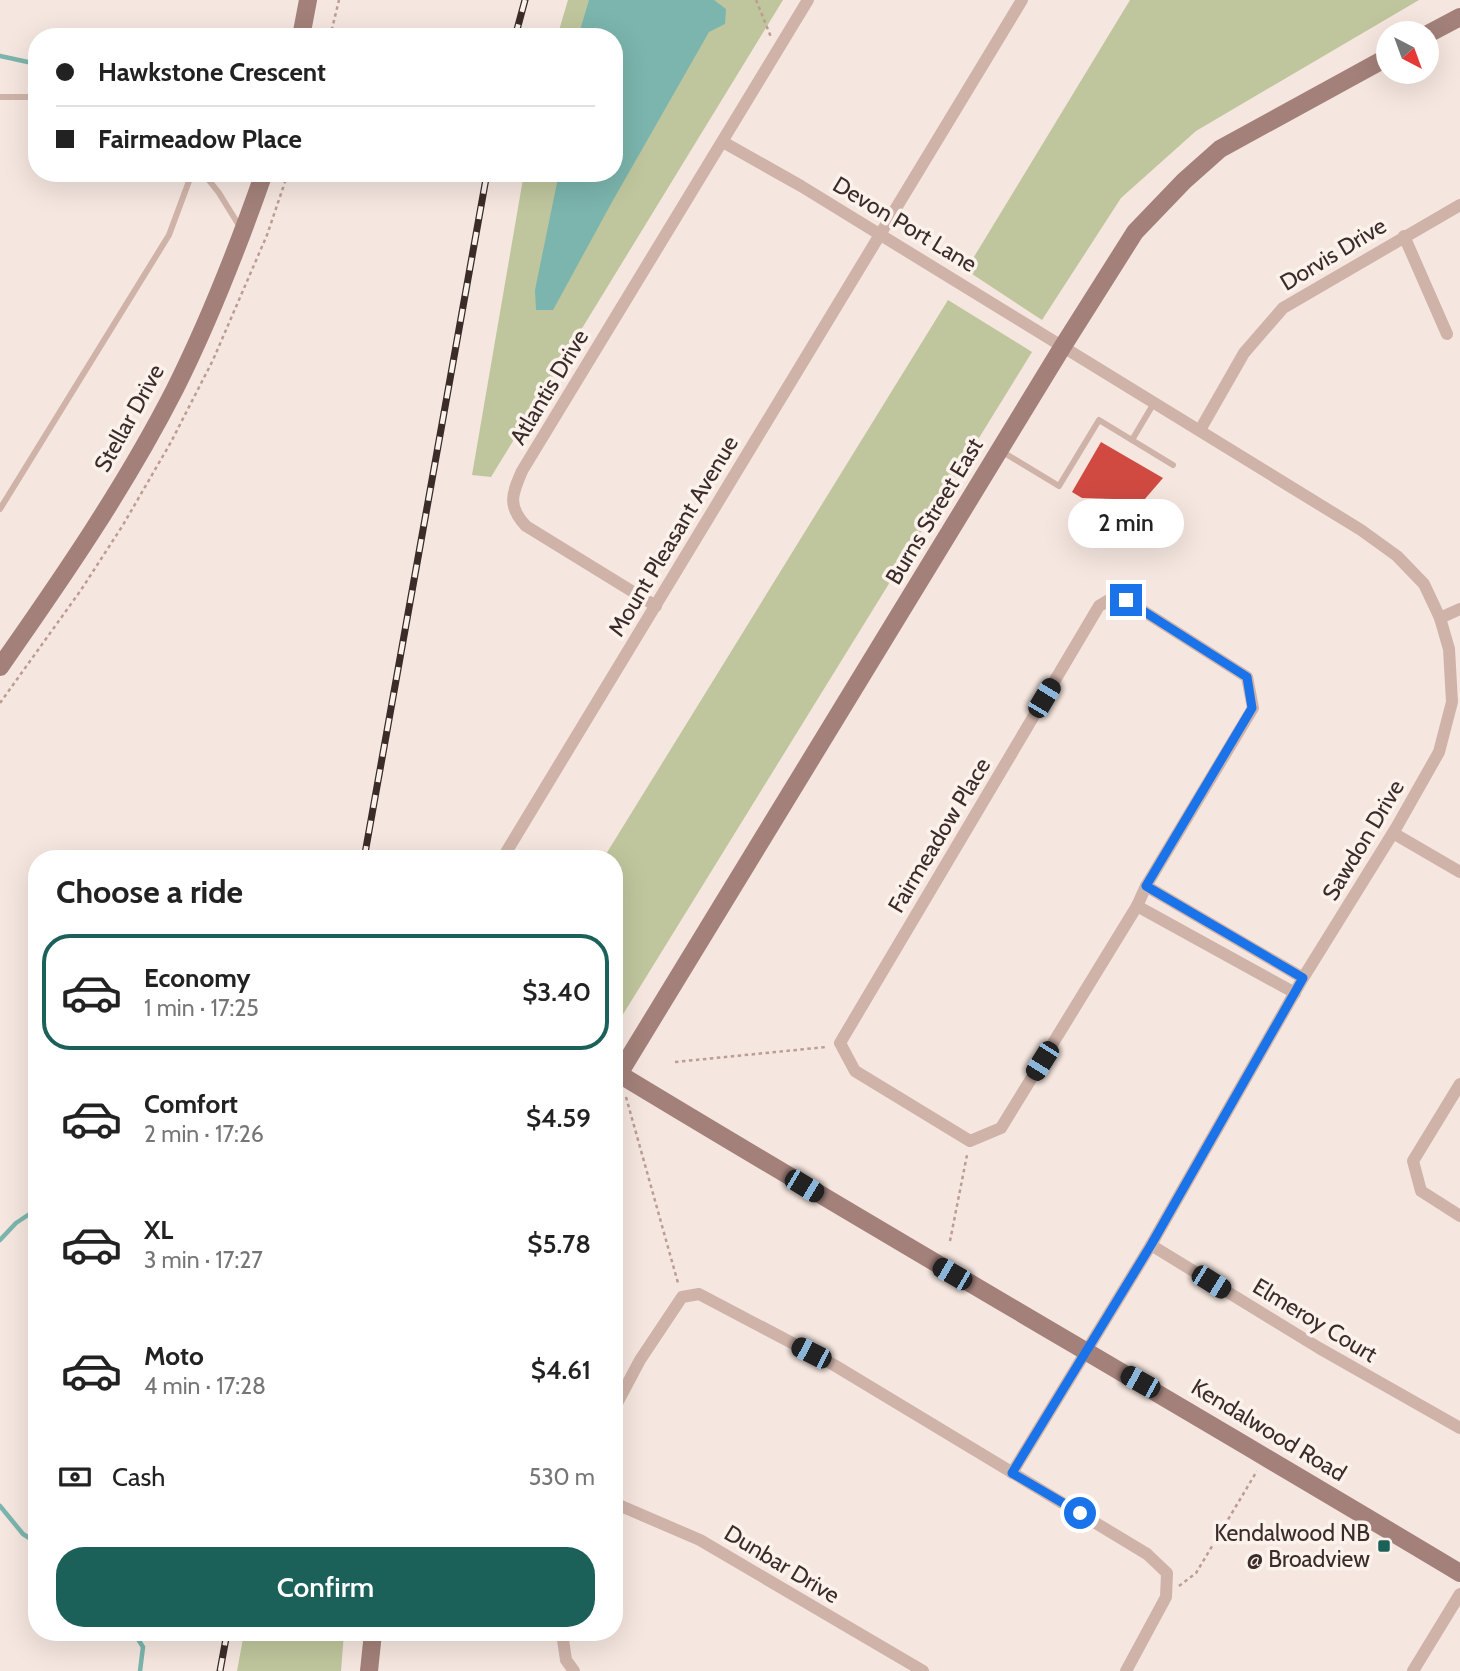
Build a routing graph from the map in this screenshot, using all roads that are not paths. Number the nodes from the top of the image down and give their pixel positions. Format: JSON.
{"nodes":[{"id":1,"x":308,"y":0,"type":"edge"},
{"id":2,"x":808,"y":0,"type":"edge"},
{"id":3,"x":1022,"y":0,"type":"edge"},
{"id":4,"x":1460,"y":17,"type":"edge"},
{"id":5,"x":303,"y":28,"type":"edge"},
{"id":6,"x":1439,"y":29,"type":"edge"},
{"id":7,"x":1376,"y":64,"type":"edge"},
{"id":8,"x":0,"y":97,"type":"edge"},
{"id":9,"x":28,"y":97,"type":"edge"},
{"id":10,"x":723,"y":142,"type":"junction"},
{"id":11,"x":189,"y":182,"type":"edge"},
{"id":12,"x":211,"y":182,"type":"edge"},
{"id":13,"x":261,"y":182,"type":"edge"},
{"id":14,"x":1460,"y":205,"type":"edge"},
{"id":15,"x":243,"y":233,"type":"junction"},
{"id":16,"x":881,"y":234,"type":"junction"},
{"id":17,"x":1404,"y":236,"type":"junction"},
{"id":18,"x":1447,"y":334,"type":"dead end"},
{"id":19,"x":1063,"y":345,"type":"junction"},
{"id":20,"x":1155,"y":402,"type":"junction"},
{"id":21,"x":1200,"y":430,"type":"junction"},
{"id":22,"x":1132,"y":440,"type":"junction"},
{"id":23,"x":1000,"y":450,"type":"junction"},
{"id":24,"x":1173,"y":465,"type":"dead end"},
{"id":25,"x":0,"y":509,"type":"edge"},
{"id":26,"x":656,"y":606,"type":"junction"},
{"id":27,"x":1460,"y":608,"type":"edge"},
{"id":28,"x":1440,"y":618,"type":"junction"},
{"id":29,"x":0,"y":667,"type":"edge"},
{"id":30,"x":1393,"y":832,"type":"junction"},
{"id":31,"x":507,"y":850,"type":"edge"},
{"id":32,"x":1460,"y":872,"type":"edge"},
{"id":33,"x":1146,"y":886,"type":"junction"},
{"id":34,"x":1137,"y":906,"type":"junction"},
{"id":35,"x":1303,"y":978,"type":"junction"},
{"id":36,"x":1295,"y":993,"type":"junction"},
{"id":37,"x":623,"y":1064,"type":"edge"},
{"id":38,"x":623,"y":1079,"type":"edge"},
{"id":39,"x":1460,"y":1084,"type":"edge"},
{"id":40,"x":1460,"y":1216,"type":"edge"},
{"id":41,"x":1151,"y":1245,"type":"junction"},
{"id":42,"x":1085,"y":1352,"type":"junction"},
{"id":43,"x":623,"y":1392,"type":"edge"},
{"id":44,"x":1460,"y":1428,"type":"edge"},
{"id":45,"x":1012,"y":1473,"type":"junction"},
{"id":46,"x":623,"y":1507,"type":"edge"},
{"id":47,"x":1460,"y":1573,"type":"edge"},
{"id":48,"x":1460,"y":1594,"type":"edge"},
{"id":49,"x":372,"y":1641,"type":"edge"},
{"id":50,"x":563,"y":1641,"type":"edge"},
{"id":51,"x":369,"y":1671,"type":"edge"},
{"id":52,"x":574,"y":1671,"type":"edge"},
{"id":53,"x":923,"y":1671,"type":"edge"},
{"id":54,"x":1126,"y":1671,"type":"edge"},
{"id":55,"x":1413,"y":1671,"type":"edge"}],
"edges":[{"from":1,"to":5,"type":"street"},
{"from":2,"to":10,"type":"street","name":"Atlantis Drive"},
{"from":3,"to":16,"type":"street","name":"Mount Pleasant Avenue"},
{"from":4,"to":6,"type":"street"},
{"from":7,"to":19,"type":"street","name":"Burns Street East"},
{"from":8,"to":9,"type":"lane"},
{"from":10,"to":16,"type":"street","name":"Devon Port Lane"},
{"from":10,"to":26,"type":"street","name":"Atlantis Drive"},
{"from":11,"to":25,"type":"lane"},
{"from":12,"to":15,"type":"lane"},
{"from":13,"to":15,"type":"street","name":"Stellar Drive"},
{"from":14,"to":17,"type":"street","name":"Dorvis Drive"},
{"from":15,"to":29,"type":"street","name":"Stellar Drive"},
{"from":16,"to":19,"type":"street","name":"Devon Port Lane"},
{"from":16,"to":26,"type":"street","name":"Mount Pleasant Avenue"},
{"from":17,"to":18,"type":"street"},
{"from":17,"to":21,"type":"street","name":"Dorvis Drive"},
{"from":19,"to":20,"type":"street","name":"Sawdon Drive"},
{"from":19,"to":23,"type":"street","name":"Burns Street East"},
{"from":20,"to":21,"type":"street","name":"Sawdon Drive"},
{"from":20,"to":22,"type":"lane"},
{"from":21,"to":28,"type":"street","name":"Sawdon Drive"},
{"from":22,"to":23,"type":"lane"},
{"from":22,"to":24,"type":"lane"},
{"from":23,"to":37,"type":"street","name":"Burns Street East"},
{"from":26,"to":31,"type":"street","name":"Mount Pleasant Avenue"},
{"from":27,"to":28,"type":"street"},
{"from":28,"to":30,"type":"street","name":"Sawdon Drive"},
{"from":30,"to":32,"type":"street"},
{"from":30,"to":35,"type":"street","name":"Sawdon Drive"},
{"from":33,"to":34,"type":"street","name":"Fairmeadow Place"},
{"from":33,"to":34,"type":"street","name":"Fairmeadow Place"},
{"from":33,"to":35,"type":"street"},
{"from":34,"to":36,"type":"street"},
{"from":35,"to":36,"type":"street","name":"Sawdon Drive"},
{"from":36,"to":41,"type":"street","name":"Sawdon Drive"},
{"from":38,"to":42,"type":"street","name":"Kendalwood Road"},
{"from":39,"to":40,"type":"street"},
{"from":41,"to":42,"type":"street","name":"Sawdon Drive"},
{"from":41,"to":44,"type":"street","name":"Elmeroy Court"},
{"from":42,"to":45,"type":"street","name":"Sawdon Drive"},
{"from":42,"to":47,"type":"street","name":"Kendalwood Road"},
{"from":43,"to":45,"type":"street"},
{"from":45,"to":54,"type":"street"},
{"from":46,"to":53,"type":"street","name":"Dunbar Drive"},
{"from":48,"to":55,"type":"street"},
{"from":49,"to":51,"type":"street"},
{"from":50,"to":52,"type":"street"}]}
